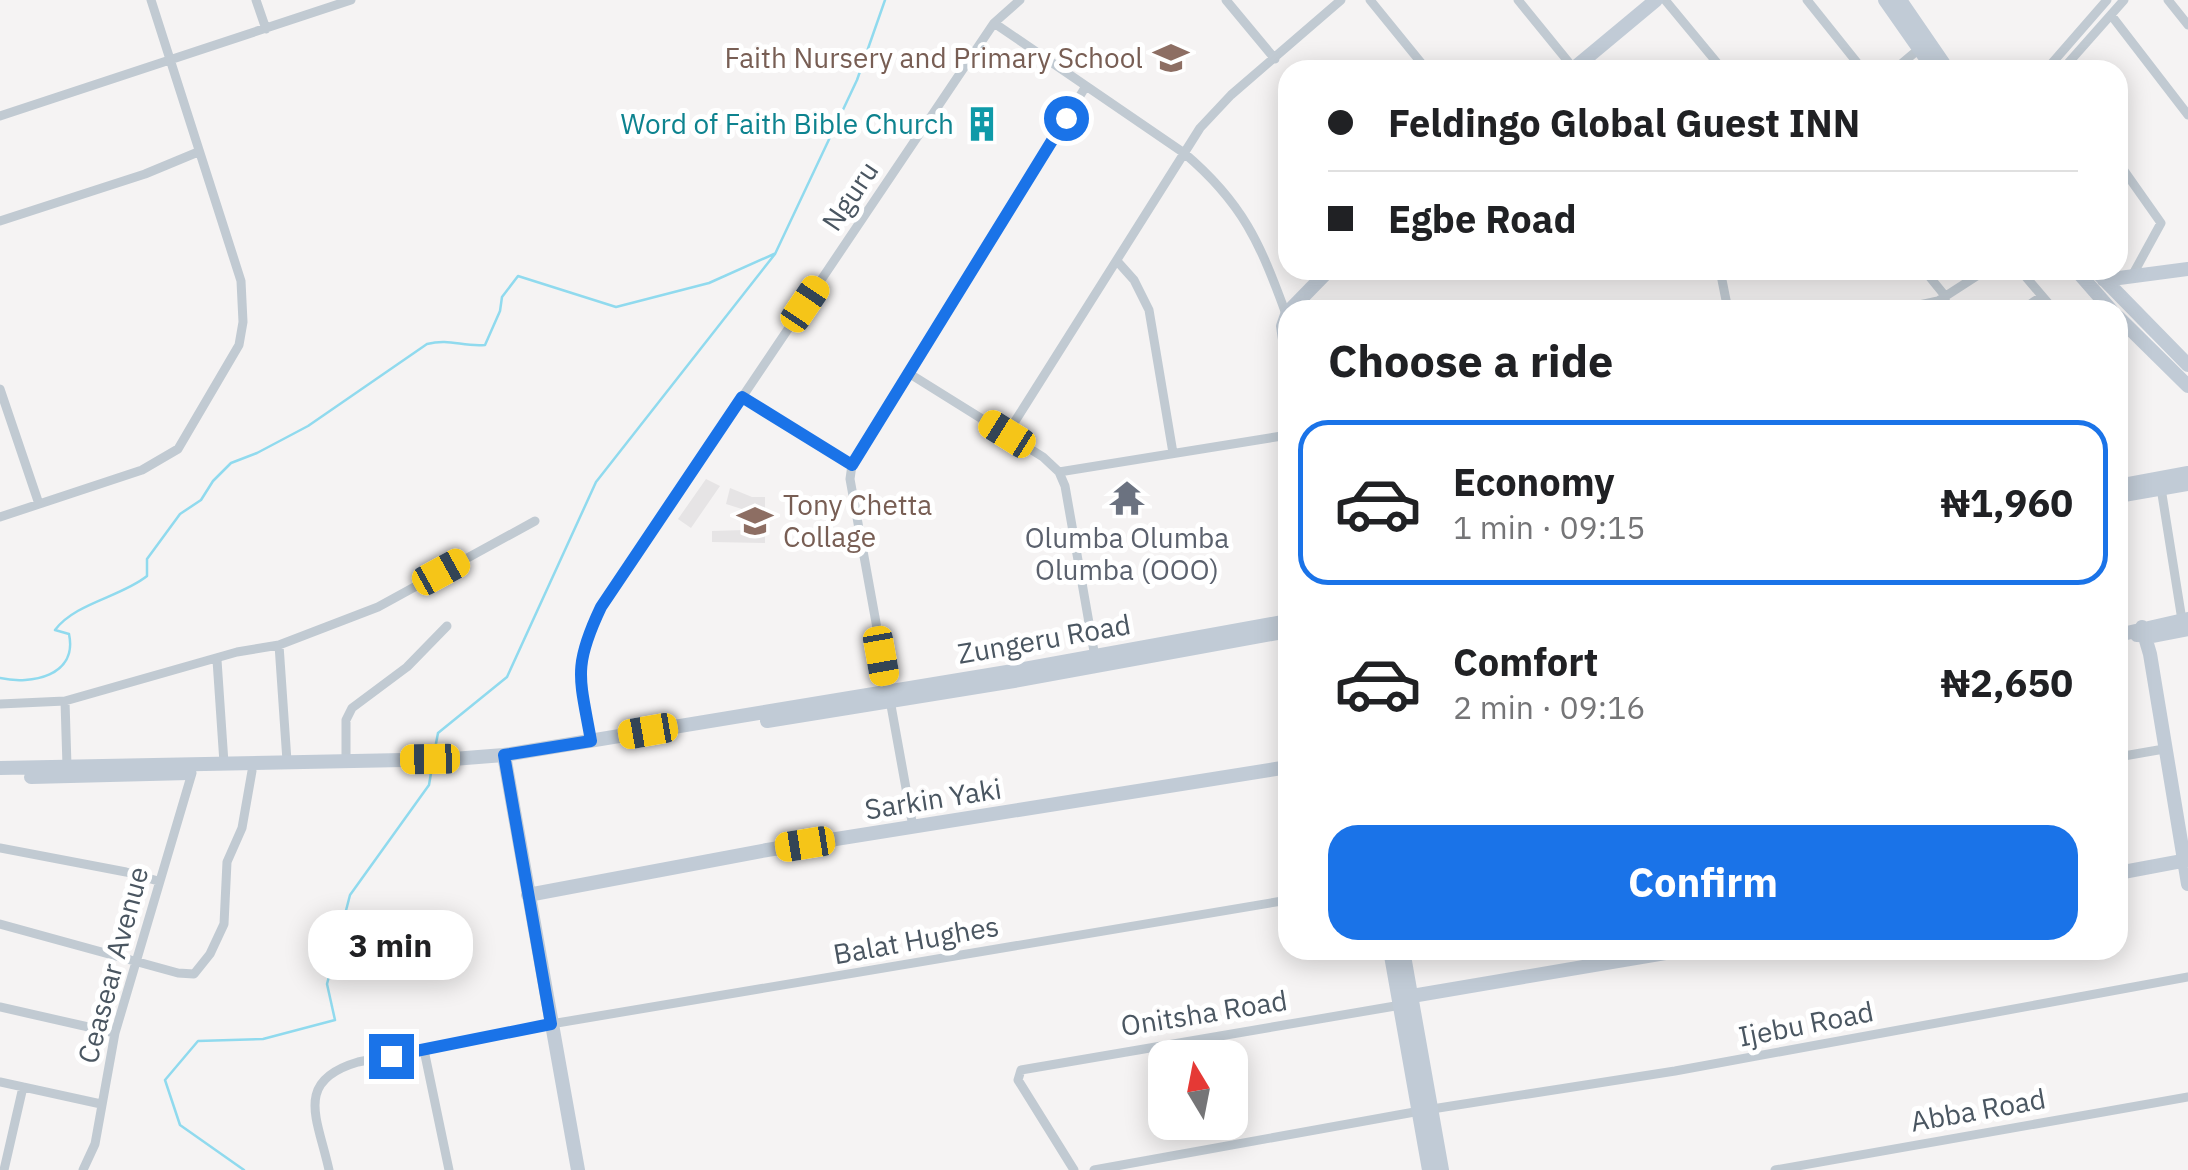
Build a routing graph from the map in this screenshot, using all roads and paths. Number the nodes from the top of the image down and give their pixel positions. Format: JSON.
{"nodes":[{"id":1,"x":151,"y":0,"type":"edge"},
{"id":2,"x":256,"y":0,"type":"edge"},
{"id":3,"x":352,"y":0,"type":"edge"},
{"id":4,"x":1020,"y":0,"type":"edge"},
{"id":5,"x":1226,"y":0,"type":"edge"},
{"id":6,"x":1342,"y":0,"type":"edge"},
{"id":7,"x":1370,"y":0,"type":"edge"},
{"id":8,"x":1518,"y":0,"type":"edge"},
{"id":9,"x":1656,"y":0,"type":"edge"},
{"id":10,"x":1665,"y":0,"type":"edge"},
{"id":11,"x":1806,"y":0,"type":"edge"},
{"id":12,"x":1884,"y":0,"type":"edge"},
{"id":13,"x":1900,"y":0,"type":"edge"},
{"id":14,"x":2106,"y":0,"type":"edge"},
{"id":15,"x":2124,"y":0,"type":"edge"},
{"id":16,"x":2168,"y":0,"type":"edge"},
{"id":17,"x":2111,"y":15,"type":"junction"},
{"id":18,"x":994,"y":23,"type":"junction"},
{"id":19,"x":2188,"y":25,"type":"edge"},
{"id":20,"x":266,"y":28,"type":"junction"},
{"id":21,"x":1919,"y":49,"type":"junction"},
{"id":22,"x":1274,"y":58,"type":"junction"},
{"id":23,"x":171,"y":60,"type":"junction"},
{"id":24,"x":1420,"y":60,"type":"edge"},
{"id":25,"x":1565,"y":60,"type":"edge"},
{"id":26,"x":1585,"y":60,"type":"edge"},
{"id":27,"x":1715,"y":60,"type":"edge"},
{"id":28,"x":1855,"y":60,"type":"edge"},
{"id":29,"x":1906,"y":60,"type":"edge"},
{"id":30,"x":1927,"y":60,"type":"edge"},
{"id":31,"x":1941,"y":60,"type":"edge"},
{"id":32,"x":2055,"y":60,"type":"edge"},
{"id":33,"x":2071,"y":60,"type":"edge"},
{"id":34,"x":1086,"y":86,"type":"junction"},
{"id":35,"x":2188,"y":115,"type":"edge"},
{"id":36,"x":0,"y":116,"type":"edge"},
{"id":37,"x":198,"y":152,"type":"junction"},
{"id":38,"x":1184,"y":152,"type":"junction"},
{"id":39,"x":2128,"y":176,"type":"edge"},
{"id":40,"x":0,"y":221,"type":"edge"},
{"id":41,"x":1118,"y":261,"type":"junction"},
{"id":42,"x":2188,"y":269,"type":"edge"},
{"id":43,"x":2128,"y":278,"type":"edge"},
{"id":44,"x":2131,"y":278,"type":"junction"},
{"id":45,"x":1319,"y":280,"type":"edge"},
{"id":46,"x":1973,"y":280,"type":"edge"},
{"id":47,"x":2028,"y":280,"type":"edge"},
{"id":48,"x":2085,"y":280,"type":"edge"},
{"id":49,"x":2104,"y":280,"type":"edge"},
{"id":50,"x":2042,"y":296,"type":"junction"},
{"id":51,"x":1283,"y":300,"type":"edge"},
{"id":52,"x":1300,"y":300,"type":"edge"},
{"id":53,"x":1946,"y":300,"type":"edge"},
{"id":54,"x":2036,"y":300,"type":"edge"},
{"id":55,"x":2045,"y":300,"type":"edge"},
{"id":56,"x":2102,"y":300,"type":"edge"},
{"id":57,"x":2124,"y":300,"type":"edge"},
{"id":58,"x":2128,"y":304,"type":"edge"},
{"id":59,"x":2128,"y":327,"type":"edge"},
{"id":60,"x":2188,"y":365,"type":"edge"},
{"id":61,"x":910,"y":374,"type":"junction"},
{"id":62,"x":2188,"y":386,"type":"edge"},
{"id":63,"x":0,"y":389,"type":"edge"},
{"id":64,"x":742,"y":397,"type":"junction"},
{"id":65,"x":1007,"y":434,"type":"junction"},
{"id":66,"x":1278,"y":437,"type":"edge"},
{"id":67,"x":1172,"y":453,"type":"junction"},
{"id":68,"x":852,"y":465,"type":"junction"},
{"id":69,"x":1060,"y":472,"type":"junction"},
{"id":70,"x":2188,"y":473,"type":"edge"},
{"id":71,"x":2128,"y":484,"type":"edge"},
{"id":72,"x":2188,"y":484,"type":"edge"},
{"id":73,"x":2161,"y":488,"type":"junction"},
{"id":74,"x":2128,"y":494,"type":"edge"},
{"id":75,"x":39,"y":504,"type":"junction"},
{"id":76,"x":0,"y":517,"type":"edge"},
{"id":77,"x":534,"y":520,"type":"dead end"},
{"id":78,"x":2186,"y":622,"type":"edge"},
{"id":79,"x":1278,"y":623,"type":"edge"},
{"id":80,"x":447,"y":626,"type":"dead end"},
{"id":81,"x":2140,"y":632,"type":"edge"},
{"id":82,"x":1278,"y":633,"type":"edge"},
{"id":83,"x":279,"y":645,"type":"junction"},
{"id":84,"x":1095,"y":657,"type":"junction"},
{"id":85,"x":217,"y":660,"type":"junction"},
{"id":86,"x":888,"y":696,"type":"junction"},
{"id":87,"x":65,"y":701,"type":"junction"},
{"id":88,"x":0,"y":704,"type":"edge"},
{"id":89,"x":591,"y":741,"type":"junction"},
{"id":90,"x":2164,"y":749,"type":"junction"},
{"id":91,"x":2128,"y":755,"type":"edge"},
{"id":92,"x":346,"y":760,"type":"junction"},
{"id":93,"x":505,"y":760,"type":"junction"},
{"id":94,"x":287,"y":761,"type":"junction"},
{"id":95,"x":430,"y":762,"type":"junction"},
{"id":96,"x":224,"y":763,"type":"junction"},
{"id":97,"x":67,"y":766,"type":"junction"},
{"id":98,"x":0,"y":768,"type":"edge"},
{"id":99,"x":1278,"y":769,"type":"edge"},
{"id":100,"x":252,"y":771,"type":"junction"},
{"id":101,"x":192,"y":773,"type":"junction"},
{"id":102,"x":0,"y":777,"type":"edge"},
{"id":103,"x":912,"y":826,"type":"junction"},
{"id":104,"x":0,"y":848,"type":"edge"},
{"id":105,"x":2186,"y":860,"type":"edge"},
{"id":106,"x":2128,"y":871,"type":"edge"},
{"id":107,"x":158,"y":881,"type":"junction"},
{"id":108,"x":2188,"y":884,"type":"edge"},
{"id":109,"x":528,"y":894,"type":"junction"},
{"id":110,"x":1278,"y":902,"type":"edge"},
{"id":111,"x":0,"y":924,"type":"edge"},
{"id":112,"x":138,"y":960,"type":"junction"},
{"id":113,"x":1393,"y":960,"type":"edge"},
{"id":114,"x":1404,"y":960,"type":"edge"},
{"id":115,"x":1629,"y":960,"type":"edge"},
{"id":116,"x":2188,"y":978,"type":"edge"},
{"id":117,"x":1406,"y":1001,"type":"junction"},
{"id":118,"x":0,"y":1007,"type":"edge"},
{"id":119,"x":551,"y":1024,"type":"junction"},
{"id":120,"x":115,"y":1033,"type":"junction"},
{"id":121,"x":424,"y":1050,"type":"junction"},
{"id":122,"x":0,"y":1082,"type":"edge"},
{"id":123,"x":23,"y":1087,"type":"junction"},
{"id":124,"x":2188,"y":1097,"type":"edge"},
{"id":125,"x":101,"y":1104,"type":"junction"},
{"id":126,"x":1426,"y":1110,"type":"junction"},
{"id":127,"x":3,"y":1164,"type":"edge"},
{"id":128,"x":84,"y":1170,"type":"edge"},
{"id":129,"x":329,"y":1170,"type":"edge"},
{"id":130,"x":449,"y":1170,"type":"edge"},
{"id":131,"x":578,"y":1170,"type":"edge"},
{"id":132,"x":1074,"y":1170,"type":"edge"},
{"id":133,"x":1094,"y":1170,"type":"edge"},
{"id":134,"x":1430,"y":1170,"type":"edge"},
{"id":135,"x":1442,"y":1170,"type":"edge"},
{"id":136,"x":1775,"y":1170,"type":"edge"}],
"edges":[{"from":1,"to":23,"type":"street"},
{"from":2,"to":20,"type":"street"},
{"from":3,"to":20,"type":"street"},
{"from":4,"to":18,"type":"street","name":"Nguru"},
{"from":5,"to":22,"type":"street"},
{"from":6,"to":22,"type":"street"},
{"from":7,"to":24,"type":"street"},
{"from":8,"to":25,"type":"street"},
{"from":9,"to":26,"type":"street"},
{"from":10,"to":27,"type":"street"},
{"from":11,"to":28,"type":"street"},
{"from":12,"to":21,"type":"street"},
{"from":13,"to":31,"type":"street"},
{"from":14,"to":32,"type":"street"},
{"from":15,"to":17,"type":"street"},
{"from":16,"to":19,"type":"street"},
{"from":17,"to":33,"type":"street"},
{"from":17,"to":35,"type":"street"},
{"from":18,"to":34,"type":"street"},
{"from":18,"to":64,"type":"street","name":"Nguru"},
{"from":20,"to":23,"type":"street"},
{"from":21,"to":29,"type":"street"},
{"from":21,"to":30,"type":"street"},
{"from":22,"to":38,"type":"street"},
{"from":23,"to":36,"type":"street"},
{"from":23,"to":37,"type":"street"},
{"from":34,"to":38,"type":"street"},
{"from":34,"to":61,"type":"street"},
{"from":37,"to":40,"type":"street"},
{"from":37,"to":75,"type":"street"},
{"from":38,"to":41,"type":"street"},
{"from":38,"to":51,"type":"street"},
{"from":39,"to":44,"type":"street"},
{"from":41,"to":65,"type":"street"},
{"from":41,"to":67,"type":"street"},
{"from":42,"to":44,"type":"street"},
{"from":43,"to":44,"type":"street"},
{"from":45,"to":52,"type":"street"},
{"from":46,"to":53,"type":"street"},
{"from":47,"to":50,"type":"street"},
{"from":48,"to":56,"type":"street"},
{"from":49,"to":57,"type":"street"},
{"from":50,"to":54,"type":"street"},
{"from":50,"to":55,"type":"street"},
{"from":58,"to":60,"type":"street"},
{"from":59,"to":62,"type":"street"},
{"from":61,"to":65,"type":"street"},
{"from":61,"to":68,"type":"street"},
{"from":63,"to":75,"type":"street"},
{"from":64,"to":68,"type":"street"},
{"from":64,"to":89,"type":"street","name":"Nguru"},
{"from":65,"to":69,"type":"street"},
{"from":66,"to":67,"type":"street"},
{"from":67,"to":69,"type":"street"},
{"from":68,"to":86,"type":"street"},
{"from":69,"to":84,"type":"street"},
{"from":70,"to":71,"type":"street"},
{"from":72,"to":73,"type":"street"},
{"from":73,"to":74,"type":"street"},
{"from":73,"to":78,"type":"street"},
{"from":75,"to":76,"type":"street"},
{"from":77,"to":83,"type":"street"},
{"from":78,"to":81,"type":"street"},
{"from":79,"to":84,"type":"street","name":"Zungeru Road"},
{"from":80,"to":92,"type":"street"},
{"from":81,"to":90,"type":"street"},
{"from":82,"to":86,"type":"street"},
{"from":83,"to":85,"type":"street"},
{"from":83,"to":94,"type":"street"},
{"from":84,"to":86,"type":"street","name":"Zungeru Road"},
{"from":85,"to":87,"type":"street"},
{"from":85,"to":96,"type":"street"},
{"from":86,"to":89,"type":"street","name":"Zungeru Road"},
{"from":86,"to":93,"type":"street"},
{"from":86,"to":103,"type":"street"},
{"from":87,"to":88,"type":"street"},
{"from":87,"to":97,"type":"street"},
{"from":89,"to":93,"type":"street","name":"Zungeru Road"},
{"from":90,"to":91,"type":"street"},
{"from":90,"to":105,"type":"street"},
{"from":92,"to":94,"type":"street"},
{"from":92,"to":95,"type":"street"},
{"from":93,"to":95,"type":"street","name":"Zungeru Road"},
{"from":93,"to":109,"type":"street"},
{"from":94,"to":96,"type":"street"},
{"from":95,"to":100,"type":"street"},
{"from":96,"to":97,"type":"street"},
{"from":97,"to":98,"type":"street"},
{"from":99,"to":103,"type":"street","name":"Sarkin Yaki"},
{"from":100,"to":101,"type":"street"},
{"from":100,"to":112,"type":"street"},
{"from":101,"to":102,"type":"street"},
{"from":101,"to":107,"type":"street","name":"Ceasear Avenue"},
{"from":103,"to":109,"type":"street","name":"Sarkin Yaki"},
{"from":104,"to":107,"type":"street"},
{"from":105,"to":106,"type":"street"},
{"from":105,"to":108,"type":"street"},
{"from":107,"to":112,"type":"street","name":"Ceasear Avenue"},
{"from":109,"to":119,"type":"street"},
{"from":110,"to":119,"type":"street","name":"Balat Hughes"},
{"from":111,"to":112,"type":"street"},
{"from":112,"to":120,"type":"street","name":"Ceasear Avenue"},
{"from":113,"to":117,"type":"street"},
{"from":114,"to":117,"type":"street"},
{"from":115,"to":117,"type":"street","name":"Onitsha Road"},
{"from":116,"to":126,"type":"street","name":"Ijebu Road"},
{"from":117,"to":126,"type":"street"},
{"from":117,"to":132,"type":"street","name":"Onitsha Road"},
{"from":118,"to":120,"type":"street"},
{"from":119,"to":121,"type":"street","name":"Balat Hughes"},
{"from":119,"to":131,"type":"street"},
{"from":120,"to":125,"type":"street","name":"Ceasear Avenue"},
{"from":121,"to":129,"type":"street","name":"Balat Hughes"},
{"from":121,"to":130,"type":"street"},
{"from":122,"to":123,"type":"street"},
{"from":123,"to":125,"type":"street"},
{"from":123,"to":127,"type":"street"},
{"from":124,"to":136,"type":"street","name":"Abba Road"},
{"from":125,"to":128,"type":"street","name":"Ceasear Avenue"},
{"from":126,"to":133,"type":"street","name":"Ijebu Road"},
{"from":126,"to":134,"type":"street"},
{"from":126,"to":135,"type":"street"}]}
